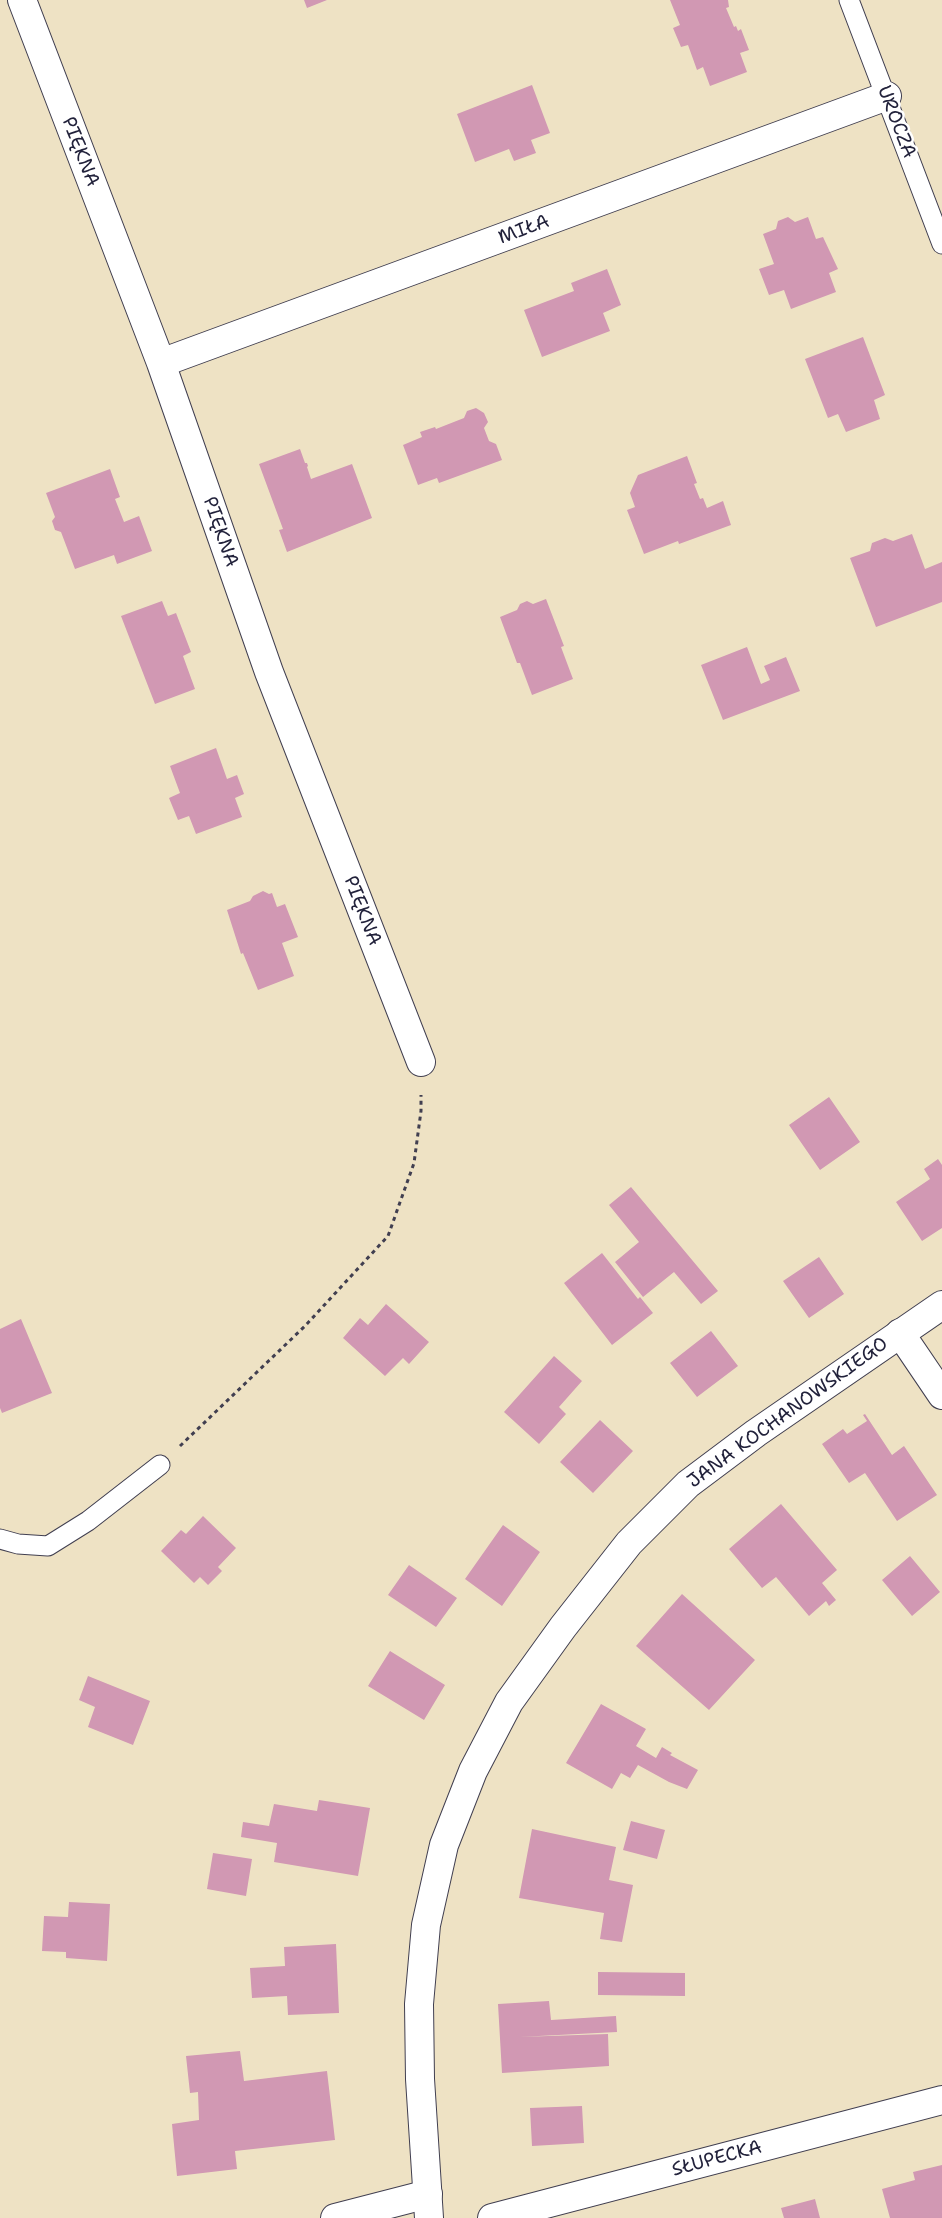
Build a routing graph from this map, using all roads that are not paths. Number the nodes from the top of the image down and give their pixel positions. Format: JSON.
{"nodes":[{"id":1,"x":22,"y":0,"type":"edge"},
{"id":2,"x":849,"y":0,"type":"edge"},
{"id":3,"x":887,"y":96,"type":"junction"},
{"id":4,"x":942,"y":244,"type":"edge"},
{"id":5,"x":161,"y":363,"type":"junction"},
{"id":6,"x":421,"y":1062,"type":"road end"},
{"id":7,"x":942,"y":1305,"type":"edge"},
{"id":8,"x":900,"y":1333,"type":"junction"},
{"id":9,"x":942,"y":1395,"type":"edge"},
{"id":10,"x":160,"y":1464,"type":"road end"},
{"id":11,"x":0,"y":1539,"type":"edge"},
{"id":12,"x":942,"y":2100,"type":"edge"},
{"id":13,"x":428,"y":2206,"type":"edge"},
{"id":14,"x":335,"y":2218,"type":"edge"},
{"id":15,"x":492,"y":2218,"type":"edge"}],
"edges":[{"from":1,"to":5,"type":"street","name":"PIĘKNA"},
{"from":2,"to":3,"type":"lane","name":"UROCZA"},
{"from":3,"to":4,"type":"lane","name":"UROCZA"},
{"from":3,"to":5,"type":"street","name":"MIŁA"},
{"from":5,"to":6,"type":"street","name":"PIĘKNA"},
{"from":7,"to":8,"type":"street","name":"JANA KOCHANOWSKIEGO"},
{"from":8,"to":9,"type":"street"},
{"from":8,"to":13,"type":"street","name":"JANA KOCHANOWSKIEGO"},
{"from":10,"to":11,"type":"lane"},
{"from":12,"to":15,"type":"street","name":"SŁUPECKA"},
{"from":13,"to":14,"type":"street"}]}
